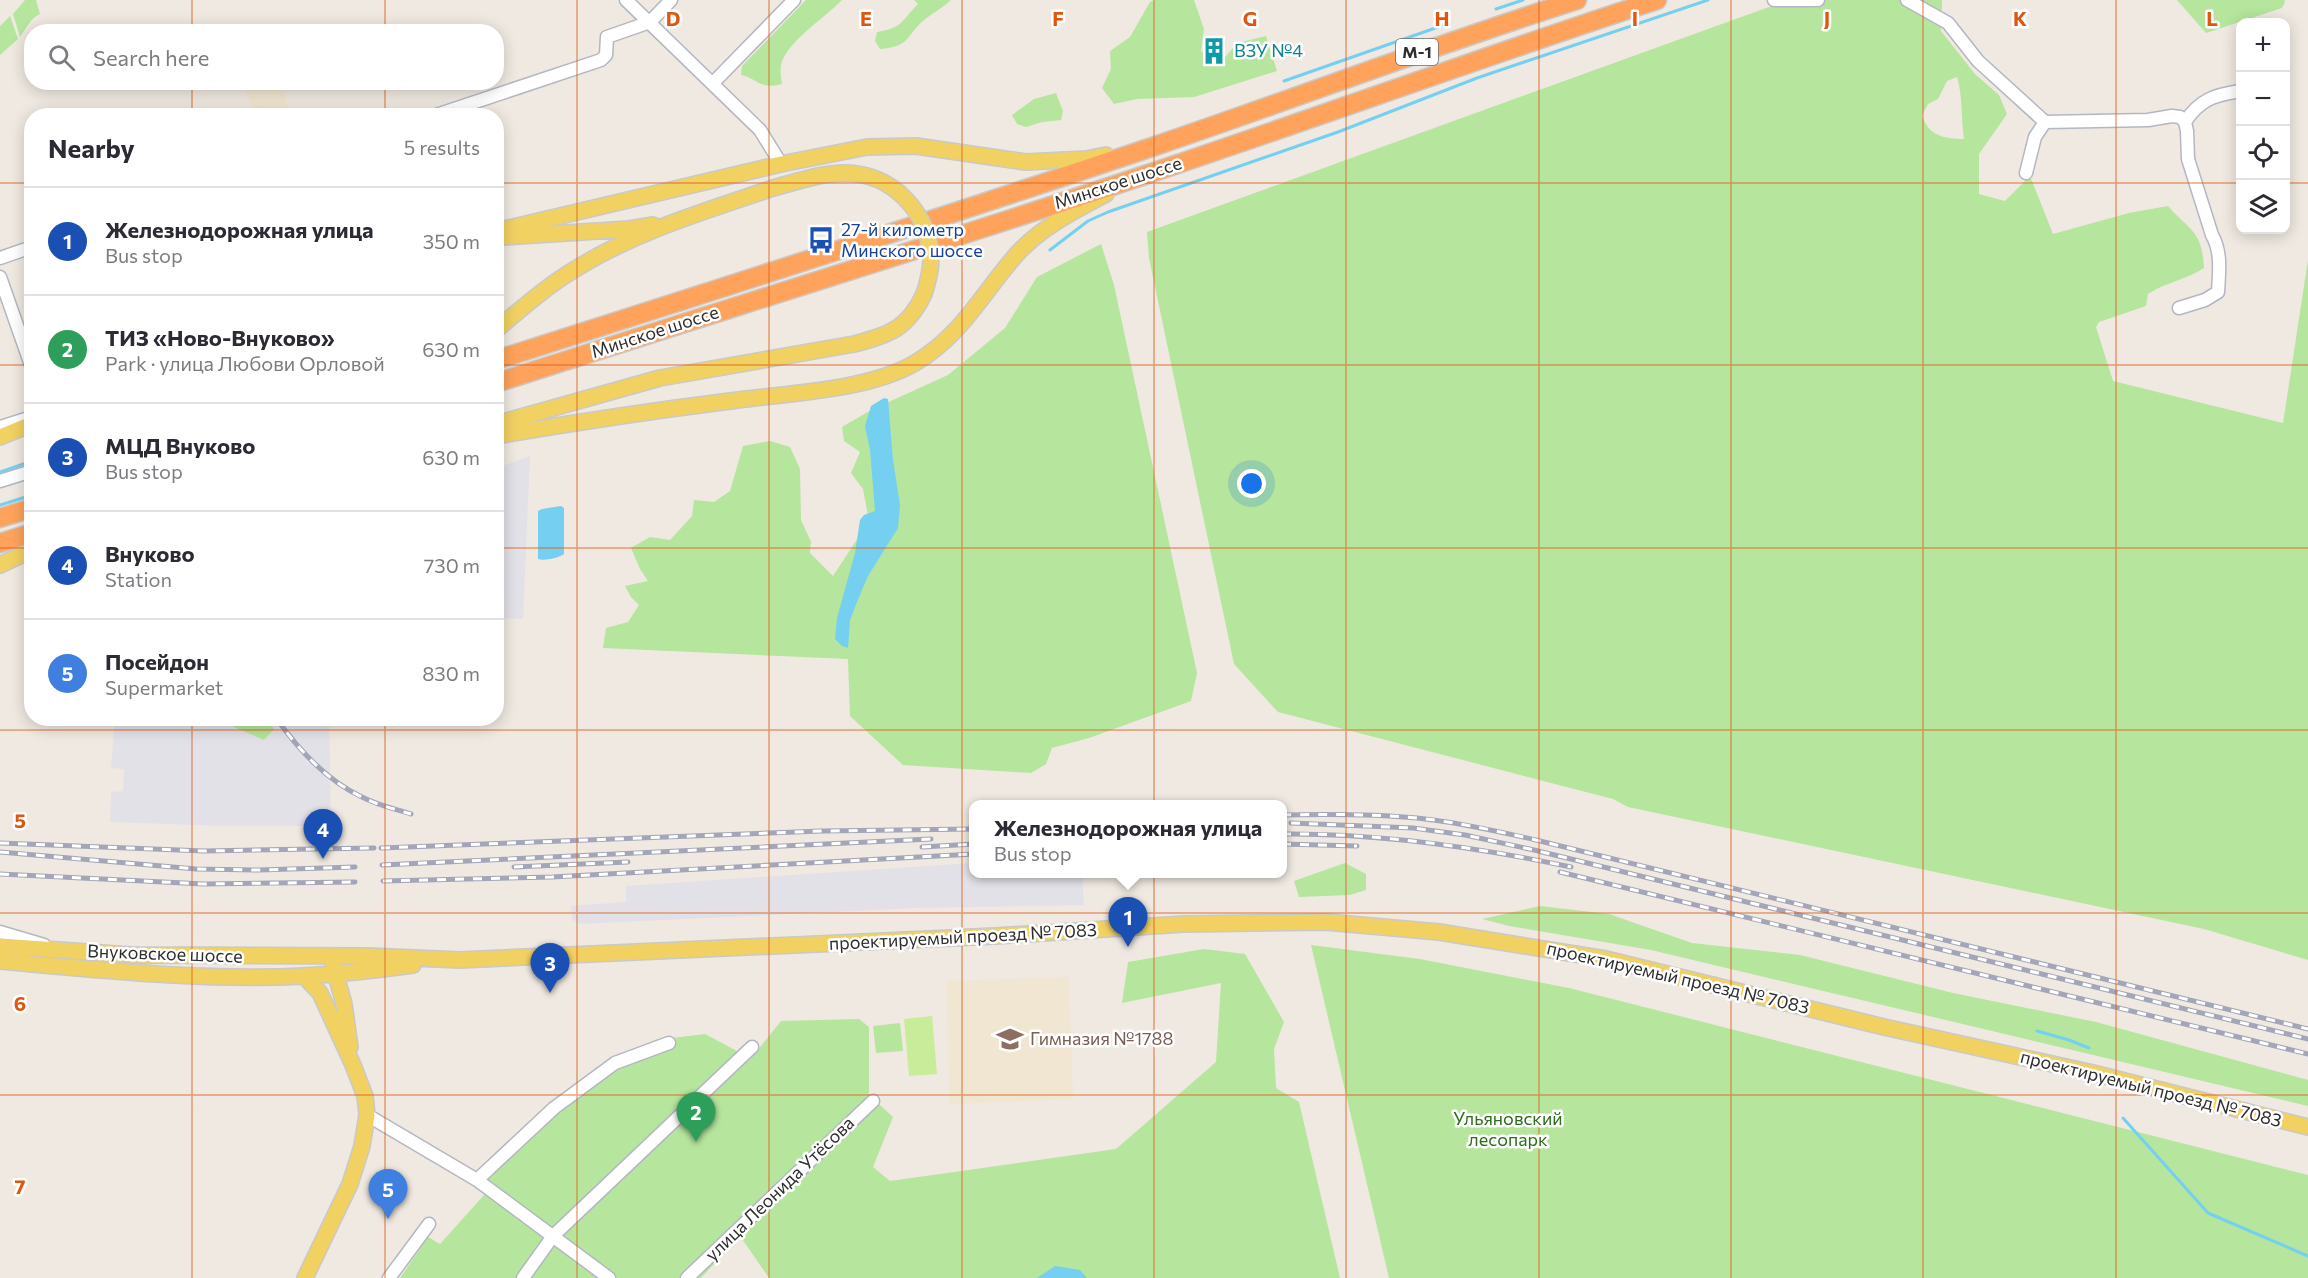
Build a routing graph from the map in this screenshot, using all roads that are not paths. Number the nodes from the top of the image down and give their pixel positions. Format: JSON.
{"nodes":[{"id":1,"x":626,"y":0,"type":"edge"},
{"id":2,"x":635,"y":0,"type":"edge"},
{"id":3,"x":671,"y":0,"type":"edge"},
{"id":4,"x":794,"y":0,"type":"edge"},
{"id":5,"x":1577,"y":0,"type":"edge"},
{"id":6,"x":1656,"y":0,"type":"edge"},
{"id":7,"x":1774,"y":0,"type":"edge"},
{"id":8,"x":1818,"y":0,"type":"edge"},
{"id":9,"x":1907,"y":0,"type":"edge"},
{"id":10,"x":650,"y":22,"type":"junction"},
{"id":11,"x":713,"y":83,"type":"junction"},
{"id":12,"x":2236,"y":92,"type":"edge"},
{"id":13,"x":457,"y":108,"type":"edge"},
{"id":14,"x":2045,"y":122,"type":"junction"},
{"id":15,"x":2185,"y":122,"type":"junction"},
{"id":16,"x":1154,"y":146,"type":"junction"},
{"id":17,"x":781,"y":164,"type":"junction"},
{"id":18,"x":2026,"y":173,"type":"dead end"},
{"id":19,"x":1142,"y":176,"type":"junction"},
{"id":20,"x":679,"y":220,"type":"junction"},
{"id":21,"x":504,"y":229,"type":"edge"},
{"id":22,"x":504,"y":237,"type":"edge"},
{"id":23,"x":24,"y":250,"type":"edge"},
{"id":24,"x":0,"y":258,"type":"edge"},
{"id":25,"x":0,"y":277,"type":"edge"},
{"id":26,"x":2179,"y":308,"type":"dead end"},
{"id":27,"x":504,"y":323,"type":"edge"},
{"id":28,"x":24,"y":345,"type":"edge"},
{"id":29,"x":504,"y":357,"type":"edge"},
{"id":30,"x":504,"y":380,"type":"edge"},
{"id":31,"x":24,"y":420,"type":"edge"},
{"id":32,"x":504,"y":422,"type":"edge"},
{"id":33,"x":0,"y":427,"type":"edge"},
{"id":34,"x":24,"y":427,"type":"edge"},
{"id":35,"x":504,"y":435,"type":"edge"},
{"id":36,"x":0,"y":437,"type":"edge"},
{"id":37,"x":24,"y":474,"type":"edge"},
{"id":38,"x":0,"y":482,"type":"edge"},
{"id":39,"x":24,"y":511,"type":"edge"},
{"id":40,"x":0,"y":519,"type":"edge"},
{"id":41,"x":24,"y":536,"type":"edge"},
{"id":42,"x":0,"y":543,"type":"edge"},
{"id":43,"x":24,"y":554,"type":"edge"},
{"id":44,"x":0,"y":565,"type":"edge"},
{"id":45,"x":0,"y":932,"type":"edge"},
{"id":46,"x":0,"y":946,"type":"edge"},
{"id":47,"x":62,"y":951,"type":"junction"},
{"id":48,"x":330,"y":957,"type":"junction"},
{"id":49,"x":460,"y":960,"type":"junction"},
{"id":50,"x":0,"y":961,"type":"edge"},
{"id":51,"x":329,"y":973,"type":"junction"},
{"id":52,"x":304,"y":976,"type":"junction"},
{"id":53,"x":320,"y":993,"type":"junction"},
{"id":54,"x":669,"y":1043,"type":"dead end"},
{"id":55,"x":752,"y":1047,"type":"dead end"},
{"id":56,"x":353,"y":1065,"type":"junction"},
{"id":57,"x":873,"y":1101,"type":"dead end"},
{"id":58,"x":367,"y":1115,"type":"junction"},
{"id":59,"x":2308,"y":1127,"type":"edge"},
{"id":60,"x":477,"y":1180,"type":"junction"},
{"id":61,"x":429,"y":1224,"type":"dead end"},
{"id":62,"x":554,"y":1236,"type":"junction"},
{"id":63,"x":305,"y":1278,"type":"edge"},
{"id":64,"x":389,"y":1278,"type":"edge"},
{"id":65,"x":523,"y":1278,"type":"edge"},
{"id":66,"x":609,"y":1278,"type":"edge"},
{"id":67,"x":687,"y":1278,"type":"edge"}],
"edges":[{"from":1,"to":10,"type":"street"},
{"from":2,"to":10,"type":"street"},
{"from":3,"to":10,"type":"street"},
{"from":4,"to":11,"type":"street"},
{"from":5,"to":16,"type":"highway","name":"Минское шоссе","number":"М-1"},
{"from":6,"to":19,"type":"highway","name":"Минское шоссе","number":"М-1"},
{"from":7,"to":8,"type":"street"},
{"from":9,"to":14,"type":"street"},
{"from":10,"to":11,"type":"street"},
{"from":10,"to":13,"type":"street"},
{"from":11,"to":17,"type":"street"},
{"from":12,"to":15,"type":"street"},
{"from":14,"to":15,"type":"street"},
{"from":14,"to":18,"type":"street"},
{"from":15,"to":26,"type":"street"},
{"from":16,"to":17,"type":"main road"},
{"from":16,"to":29,"type":"highway","name":"Минское шоссе","number":"М-1"},
{"from":17,"to":21,"type":"main road"},
{"from":19,"to":30,"type":"highway","name":"Минское шоссе","number":"М-1"},
{"from":19,"to":35,"type":"main road"},
{"from":20,"to":22,"type":"main road"},
{"from":20,"to":27,"type":"main road"},
{"from":20,"to":32,"type":"main road","bridge":true},
{"from":23,"to":24,"type":"street"},
{"from":25,"to":28,"type":"street"},
{"from":31,"to":33,"type":"street"},
{"from":34,"to":36,"type":"main road"},
{"from":37,"to":38,"type":"street"},
{"from":39,"to":40,"type":"highway"},
{"from":41,"to":42,"type":"highway"},
{"from":43,"to":44,"type":"main road"},
{"from":45,"to":47,"type":"street"},
{"from":46,"to":47,"type":"main road","name":"Внуковское шоссе"},
{"from":47,"to":48,"type":"main road","name":"Внуковское шоссе"},
{"from":48,"to":49,"type":"main road","name":"проектируемый проезд № 7083"},
{"from":48,"to":51,"type":"main road"},
{"from":49,"to":51,"type":"main road","name":"проектируемый проезд № 7083"},
{"from":49,"to":59,"type":"main road","name":"проектируемый проезд № 7083"},
{"from":50,"to":52,"type":"main road","name":"Внуковское шоссе"},
{"from":51,"to":52,"type":"main road","name":"Внуковское шоссе"},
{"from":51,"to":53,"type":"main road"},
{"from":51,"to":56,"type":"main road"},
{"from":52,"to":53,"type":"main road"},
{"from":53,"to":56,"type":"main road"},
{"from":54,"to":60,"type":"street"},
{"from":55,"to":62,"type":"street"},
{"from":56,"to":58,"type":"main road"},
{"from":57,"to":67,"type":"street","name":"улица Леонида Утёсова"},
{"from":58,"to":60,"type":"street"},
{"from":58,"to":63,"type":"main road"},
{"from":60,"to":62,"type":"street"},
{"from":61,"to":64,"type":"street"},
{"from":62,"to":65,"type":"street"},
{"from":62,"to":66,"type":"street"}]}
